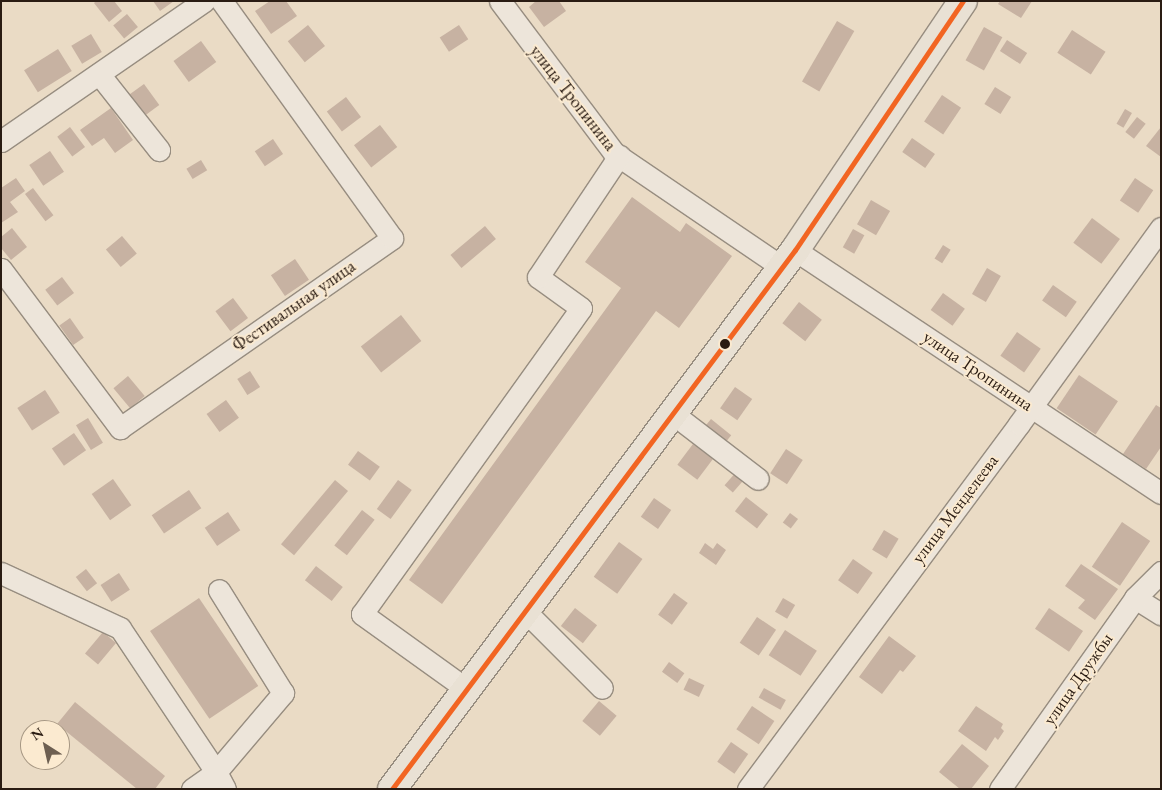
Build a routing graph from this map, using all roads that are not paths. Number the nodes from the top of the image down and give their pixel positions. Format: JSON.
{"nodes":[{"id":1,"x":204,"y":1,"type":"edge"},
{"id":2,"x":222,"y":1,"type":"edge"},
{"id":3,"x":500,"y":1,"type":"edge"},
{"id":4,"x":963,"y":1,"type":"edge"},
{"id":5,"x":99,"y":74,"type":"junction"},
{"id":6,"x":1,"y":141,"type":"edge"},
{"id":7,"x":159,"y":150,"type":"dead end"},
{"id":8,"x":619,"y":156,"type":"junction"},
{"id":9,"x":1161,"y":228,"type":"edge"},
{"id":10,"x":788,"y":259,"type":"junction"},
{"id":11,"x":1,"y":269,"type":"edge"},
{"id":12,"x":1031,"y":407,"type":"junction"},
{"id":13,"x":672,"y":413,"type":"junction"},
{"id":14,"x":758,"y":479,"type":"dead end"},
{"id":15,"x":1161,"y":493,"type":"edge"},
{"id":16,"x":1161,"y":572,"type":"edge"},
{"id":17,"x":1,"y":573,"type":"edge"},
{"id":18,"x":219,"y":590,"type":"dead end"},
{"id":19,"x":1135,"y":598,"type":"junction"},
{"id":20,"x":524,"y":610,"type":"junction"},
{"id":21,"x":1161,"y":614,"type":"edge"},
{"id":22,"x":465,"y":688,"type":"junction"},
{"id":23,"x":602,"y":688,"type":"dead end"},
{"id":24,"x":220,"y":780,"type":"edge"},
{"id":25,"x":192,"y":789,"type":"edge"},
{"id":26,"x":392,"y":789,"type":"edge"},
{"id":27,"x":748,"y":789,"type":"edge"},
{"id":28,"x":1000,"y":789,"type":"edge"}],
"edges":[{"from":1,"to":5,"type":"street"},
{"from":2,"to":11,"type":"street","name":"Фестивальная улица"},
{"from":3,"to":8,"type":"street","name":"улица Тропинина"},
{"from":4,"to":10,"type":"main road"},
{"from":5,"to":6,"type":"street"},
{"from":5,"to":7,"type":"street"},
{"from":8,"to":10,"type":"street","name":"улица Тропинина"},
{"from":8,"to":22,"type":"street"},
{"from":9,"to":12,"type":"street","name":"улица Менделеева"},
{"from":10,"to":12,"type":"street","name":"улица Тропинина"},
{"from":10,"to":13,"type":"main road"},
{"from":12,"to":15,"type":"street","name":"улица Тропинина"},
{"from":12,"to":27,"type":"street","name":"улица Менделеева"},
{"from":13,"to":14,"type":"street"},
{"from":13,"to":20,"type":"main road"},
{"from":16,"to":19,"type":"street","name":"улица Дружбы"},
{"from":17,"to":24,"type":"street"},
{"from":18,"to":24,"type":"street"},
{"from":19,"to":21,"type":"street"},
{"from":19,"to":28,"type":"street","name":"улица Дружбы"},
{"from":20,"to":22,"type":"main road"},
{"from":20,"to":23,"type":"street"},
{"from":22,"to":26,"type":"main road"},
{"from":24,"to":25,"type":"street"}]}
